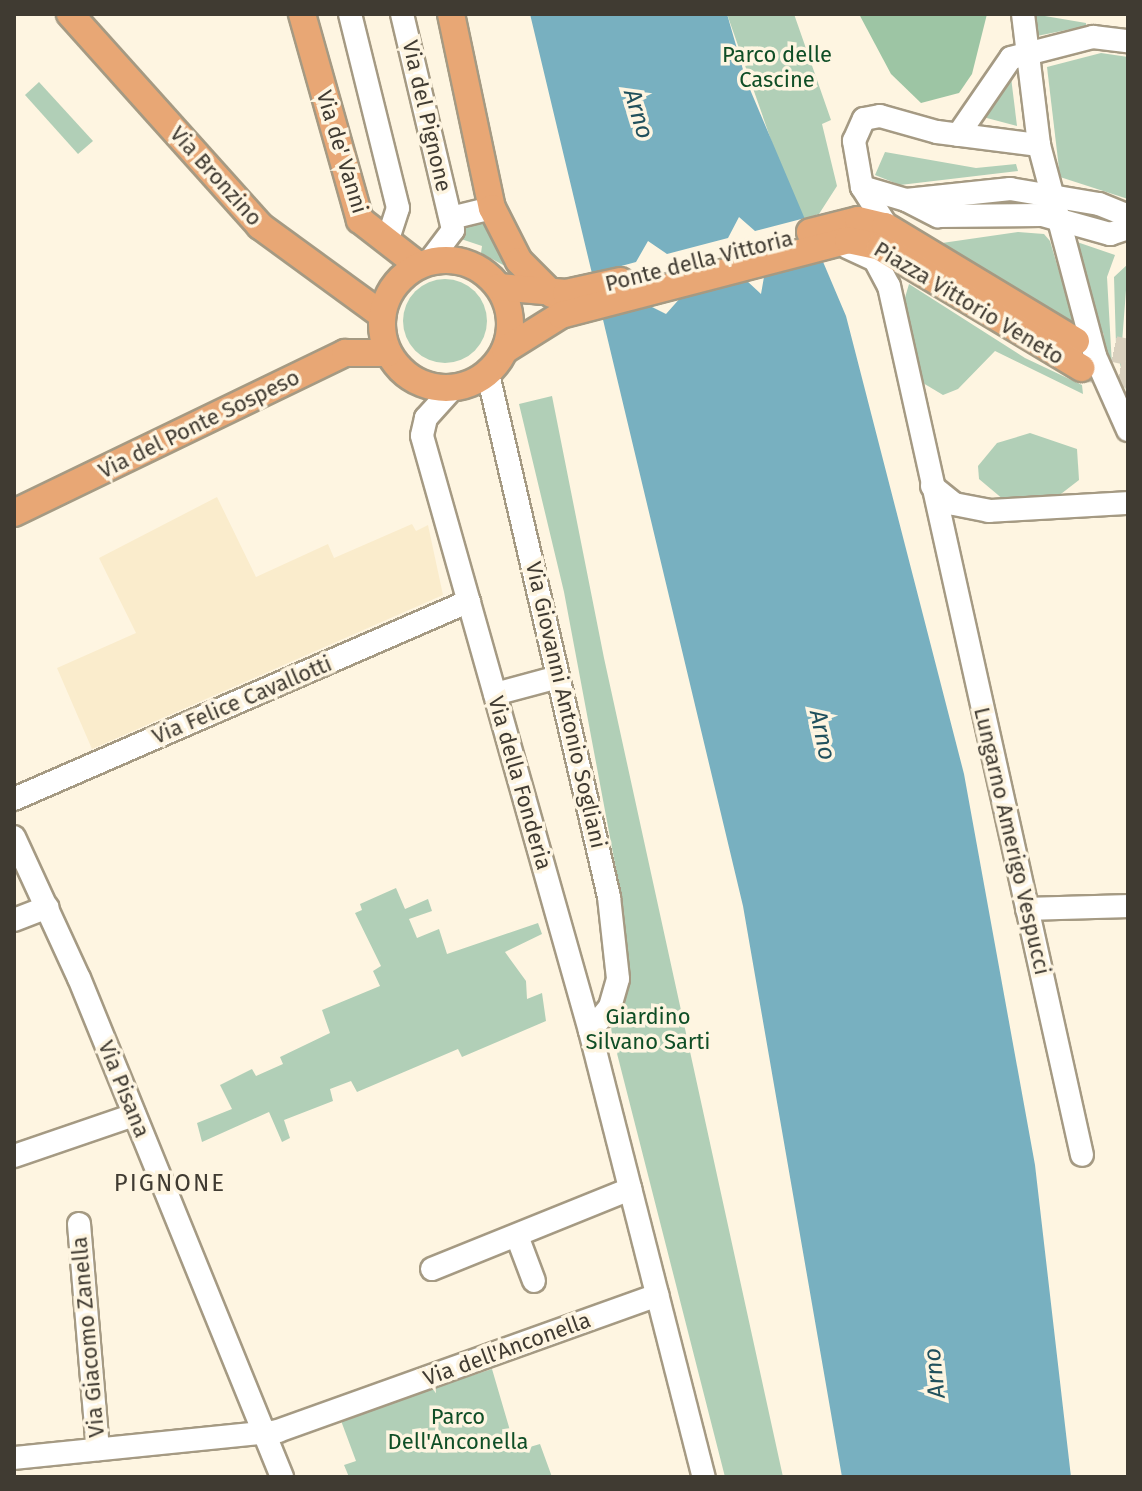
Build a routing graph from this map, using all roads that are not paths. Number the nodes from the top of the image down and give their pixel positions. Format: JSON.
{"nodes":[{"id":1,"x":70,"y":14,"type":"edge"},
{"id":2,"x":302,"y":14,"type":"edge"},
{"id":3,"x":350,"y":14,"type":"edge"},
{"id":4,"x":402,"y":14,"type":"edge"},
{"id":5,"x":451,"y":14,"type":"edge"},
{"id":6,"x":1023,"y":14,"type":"edge"},
{"id":7,"x":1128,"y":41,"type":"edge"},
{"id":8,"x":1028,"y":51,"type":"junction"},
{"id":9,"x":958,"y":135,"type":"junction"},
{"id":10,"x":1039,"y":145,"type":"junction"},
{"id":11,"x":862,"y":187,"type":"junction"},
{"id":12,"x":1053,"y":195,"type":"junction"},
{"id":13,"x":906,"y":200,"type":"junction"},
{"id":14,"x":492,"y":208,"type":"junction"},
{"id":15,"x":1128,"y":216,"type":"edge"},
{"id":16,"x":451,"y":218,"type":"junction"},
{"id":17,"x":1059,"y":219,"type":"junction"},
{"id":18,"x":888,"y":228,"type":"junction"},
{"id":19,"x":1128,"y":228,"type":"edge"},
{"id":20,"x":845,"y":232,"type":"junction"},
{"id":21,"x":387,"y":242,"type":"junction"},
{"id":22,"x":425,"y":262,"type":"junction"},
{"id":23,"x":499,"y":287,"type":"junction"},
{"id":24,"x":563,"y":300,"type":"junction"},
{"id":25,"x":382,"y":315,"type":"junction"},
{"id":26,"x":1076,"y":341,"type":"tunnel mouth"},
{"id":27,"x":505,"y":350,"type":"junction"},
{"id":28,"x":388,"y":353,"type":"junction"},
{"id":29,"x":1081,"y":368,"type":"tunnel mouth"},
{"id":30,"x":488,"y":374,"type":"junction"},
{"id":31,"x":454,"y":387,"type":"junction"},
{"id":32,"x":1128,"y":430,"type":"edge"},
{"id":33,"x":932,"y":486,"type":"junction"},
{"id":34,"x":1128,"y":503,"type":"edge"},
{"id":35,"x":1128,"y":512,"type":"edge"},
{"id":36,"x":14,"y":513,"type":"edge"},
{"id":37,"x":941,"y":527,"type":"joint"},
{"id":38,"x":469,"y":601,"type":"junction"},
{"id":39,"x":558,"y":677,"type":"junction"},
{"id":40,"x":495,"y":694,"type":"junction"},
{"id":41,"x":14,"y":799,"type":"edge"},
{"id":42,"x":14,"y":837,"type":"edge"},
{"id":43,"x":1128,"y":906,"type":"edge"},
{"id":44,"x":48,"y":907,"type":"junction"},
{"id":45,"x":1027,"y":909,"type":"junction"},
{"id":46,"x":14,"y":920,"type":"edge"},
{"id":47,"x":590,"y":1031,"type":"junction"},
{"id":48,"x":134,"y":1115,"type":"junction"},
{"id":49,"x":1082,"y":1155,"type":"dead end"},
{"id":50,"x":14,"y":1156,"type":"edge"},
{"id":51,"x":630,"y":1189,"type":"junction"},
{"id":52,"x":79,"y":1224,"type":"dead end"},
{"id":53,"x":517,"y":1236,"type":"junction"},
{"id":54,"x":432,"y":1269,"type":"dead end"},
{"id":55,"x":534,"y":1281,"type":"dead end"},
{"id":56,"x":657,"y":1295,"type":"junction"},
{"id":57,"x":266,"y":1434,"type":"junction"},
{"id":58,"x":98,"y":1449,"type":"junction"},
{"id":59,"x":14,"y":1458,"type":"edge"},
{"id":60,"x":282,"y":1477,"type":"edge"},
{"id":61,"x":704,"y":1477,"type":"edge"}],
"edges":[{"from":1,"to":25,"type":"main road","name":"Via Bronzino"},
{"from":2,"to":21,"type":"main road","name":"Via de' Vanni"},
{"from":3,"to":21,"type":"street"},
{"from":4,"to":16,"type":"street","name":"Via del Pignone"},
{"from":5,"to":14,"type":"main road"},
{"from":6,"to":8,"type":"street","name":"Piazza Vittorio Veneto"},
{"from":7,"to":8,"type":"street"},
{"from":8,"to":9,"type":"street"},
{"from":8,"to":10,"type":"street","name":"Piazza Vittorio Veneto"},
{"from":9,"to":10,"type":"street","name":"Piazza Vittorio Veneto"},
{"from":9,"to":11,"type":"street","name":"Piazza Vittorio Veneto"},
{"from":10,"to":12,"type":"street","name":"Piazza Vittorio Veneto"},
{"from":11,"to":13,"type":"street"},
{"from":11,"to":18,"type":"street","name":"Piazza Vittorio Veneto"},
{"from":11,"to":20,"type":"street"},
{"from":12,"to":13,"type":"street"},
{"from":12,"to":15,"type":"street"},
{"from":12,"to":17,"type":"street","name":"Piazza Vittorio Veneto"},
{"from":13,"to":17,"type":"street"},
{"from":14,"to":16,"type":"street"},
{"from":14,"to":24,"type":"main road"},
{"from":16,"to":22,"type":"street"},
{"from":17,"to":19,"type":"street"},
{"from":17,"to":32,"type":"street","name":"Piazza Vittorio Veneto"},
{"from":18,"to":20,"type":"main road","name":"Piazza Vittorio Veneto"},
{"from":18,"to":26,"type":"main road","name":"Piazza Vittorio Veneto"},
{"from":20,"to":24,"type":"main road","name":"Ponte della Vittoria"},
{"from":20,"to":29,"type":"main road","name":"Piazza Vittorio Veneto"},
{"from":20,"to":33,"type":"street","name":"Piazza Vittorio Veneto"},
{"from":21,"to":22,"type":"main road","name":"Via de' Vanni"},
{"from":22,"to":23,"type":"main road"},
{"from":22,"to":25,"type":"main road"},
{"from":23,"to":24,"type":"main road"},
{"from":23,"to":27,"type":"main road"},
{"from":24,"to":27,"type":"main road"},
{"from":25,"to":28,"type":"main road"},
{"from":27,"to":30,"type":"main road"},
{"from":28,"to":31,"type":"main road"},
{"from":28,"to":36,"type":"main road","name":"Via del Ponte Sospeso"},
{"from":30,"to":31,"type":"main road"},
{"from":30,"to":39,"type":"street","name":"Via Giovanni Antonio Sogliani"},
{"from":31,"to":38,"type":"street","name":"Via della Fonderia"},
{"from":33,"to":34,"type":"street"},
{"from":33,"to":37,"type":"street","name":"Piazza Vittorio Veneto"},
{"from":34,"to":35,"type":"street"},
{"from":37,"to":45,"type":"street","name":"Lungarno Amerigo Vespucci"},
{"from":38,"to":40,"type":"street","name":"Via della Fonderia"},
{"from":38,"to":41,"type":"street","name":"Via Felice Cavallotti"},
{"from":39,"to":40,"type":"street"},
{"from":39,"to":47,"type":"street","name":"Via Giovanni Antonio Sogliani"},
{"from":40,"to":47,"type":"street","name":"Via della Fonderia"},
{"from":42,"to":44,"type":"street","name":"Via Pisana"},
{"from":43,"to":45,"type":"street"},
{"from":44,"to":46,"type":"street"},
{"from":44,"to":48,"type":"street","name":"Via Pisana"},
{"from":45,"to":49,"type":"street","name":"Lungarno Amerigo Vespucci"},
{"from":47,"to":51,"type":"street","name":"Via della Fonderia"},
{"from":48,"to":50,"type":"street"},
{"from":48,"to":57,"type":"street","name":"Via Pisana"},
{"from":51,"to":53,"type":"street"},
{"from":51,"to":56,"type":"street","name":"Via della Fonderia"},
{"from":52,"to":58,"type":"street","name":"Via Giacomo Zanella"},
{"from":53,"to":54,"type":"street"},
{"from":53,"to":55,"type":"street"},
{"from":56,"to":57,"type":"street","name":"Via dell'Anconella"},
{"from":56,"to":61,"type":"street","name":"Via della Fonderia"},
{"from":57,"to":58,"type":"street","name":"Via Giacomo Zanella"},
{"from":57,"to":60,"type":"street","name":"Via Pisana"},
{"from":58,"to":59,"type":"street","name":"Via Giacomo Zanella"}]}
